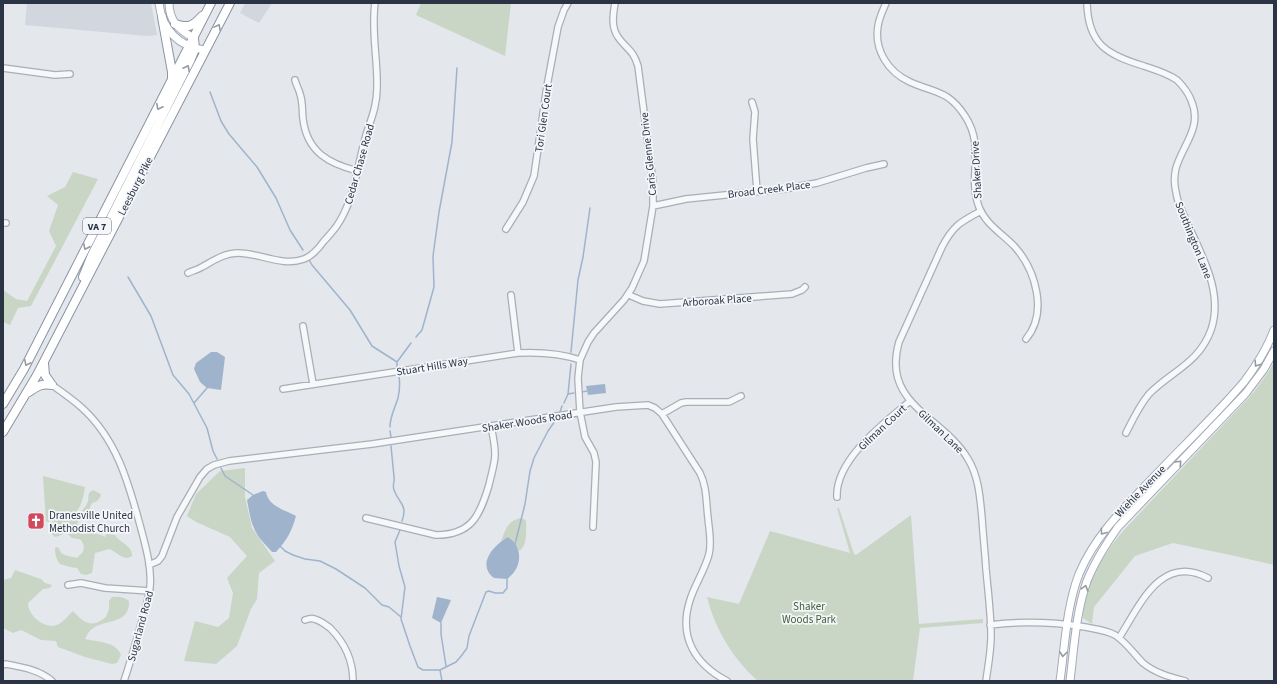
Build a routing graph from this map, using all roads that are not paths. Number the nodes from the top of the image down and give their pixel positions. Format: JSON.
{"nodes":[{"id":1,"x":159,"y":3,"type":"edge"},
{"id":2,"x":169,"y":3,"type":"edge"},
{"id":3,"x":230,"y":3,"type":"edge"},
{"id":4,"x":374,"y":3,"type":"edge"},
{"id":5,"x":568,"y":3,"type":"edge"},
{"id":6,"x":615,"y":3,"type":"edge"},
{"id":7,"x":886,"y":3,"type":"edge"},
{"id":8,"x":1087,"y":3,"type":"edge"},
{"id":9,"x":210,"y":6,"type":"edge"},
{"id":10,"x":162,"y":17,"type":"junction"},
{"id":11,"x":174,"y":24,"type":"junction"},
{"id":12,"x":194,"y":38,"type":"junction"},
{"id":13,"x":192,"y":48,"type":"junction"},
{"id":14,"x":205,"y":50,"type":"junction"},
{"id":15,"x":3,"y":68,"type":"edge"},
{"id":16,"x":70,"y":74,"type":"dead end"},
{"id":17,"x":295,"y":80,"type":"dead end"},
{"id":18,"x":172,"y":82,"type":"junction"},
{"id":19,"x":752,"y":102,"type":"dead end"},
{"id":20,"x":884,"y":164,"type":"dead end"},
{"id":21,"x":358,"y":171,"type":"junction"},
{"id":22,"x":757,"y":191,"type":"junction"},
{"id":23,"x":653,"y":206,"type":"junction"},
{"id":24,"x":981,"y":211,"type":"junction"},
{"id":25,"x":506,"y":229,"type":"dead end"},
{"id":26,"x":188,"y":273,"type":"dead end"},
{"id":27,"x":805,"y":287,"type":"dead end"},
{"id":28,"x":512,"y":295,"type":"dead end"},
{"id":29,"x":629,"y":295,"type":"junction"},
{"id":30,"x":67,"y":317,"type":"junction"},
{"id":31,"x":303,"y":326,"type":"dead end"},
{"id":32,"x":1274,"y":330,"type":"edge"},
{"id":33,"x":1026,"y":339,"type":"dead end"},
{"id":34,"x":1274,"y":351,"type":"edge"},
{"id":35,"x":518,"y":353,"type":"junction"},
{"id":36,"x":580,"y":360,"type":"junction"},
{"id":37,"x":44,"y":362,"type":"junction"},
{"id":38,"x":313,"y":384,"type":"junction"},
{"id":39,"x":52,"y":386,"type":"junction"},
{"id":40,"x":283,"y":389,"type":"dead end"},
{"id":41,"x":25,"y":395,"type":"junction"},
{"id":42,"x":741,"y":396,"type":"dead end"},
{"id":43,"x":910,"y":401,"type":"junction"},
{"id":44,"x":3,"y":404,"type":"edge"},
{"id":45,"x":580,"y":412,"type":"junction"},
{"id":46,"x":662,"y":414,"type":"junction"},
{"id":47,"x":491,"y":426,"type":"junction"},
{"id":48,"x":3,"y":432,"type":"edge"},
{"id":49,"x":1126,"y":433,"type":"dead end"},
{"id":50,"x":837,"y":497,"type":"dead end"},
{"id":51,"x":366,"y":518,"type":"dead end"},
{"id":52,"x":593,"y":527,"type":"dead end"},
{"id":53,"x":149,"y":565,"type":"junction"},
{"id":54,"x":1208,"y":578,"type":"dead end"},
{"id":55,"x":68,"y":585,"type":"dead end"},
{"id":56,"x":150,"y":591,"type":"junction"},
{"id":57,"x":305,"y":620,"type":"dead end"},
{"id":58,"x":1067,"y":624,"type":"junction"},
{"id":59,"x":990,"y":625,"type":"junction"},
{"id":60,"x":1077,"y":626,"type":"junction"},
{"id":61,"x":1119,"y":638,"type":"junction"},
{"id":62,"x":3,"y":664,"type":"edge"},
{"id":63,"x":52,"y":681,"type":"edge"},
{"id":64,"x":124,"y":681,"type":"edge"},
{"id":65,"x":353,"y":681,"type":"edge"},
{"id":66,"x":727,"y":681,"type":"edge"},
{"id":67,"x":986,"y":681,"type":"edge"},
{"id":68,"x":1060,"y":681,"type":"edge"},
{"id":69,"x":1070,"y":681,"type":"edge"},
{"id":70,"x":1185,"y":681,"type":"edge"}],
"edges":[{"from":1,"to":10,"type":"main road"},
{"from":2,"to":11,"type":"main road"},
{"from":14,"to":3,"type":"highway","name":"Leesburg Pike","number":"VA 7","one_way":true},
{"from":4,"to":21,"type":"street","name":"Cedar Chase Road"},
{"from":5,"to":25,"type":"street","name":"Tori Glen Court"},
{"from":6,"to":23,"type":"street","name":"Caris Glenne Drive"},
{"from":7,"to":24,"type":"street","name":"Shaker Drive"},
{"from":8,"to":49,"type":"street","name":"Southington Lane"},
{"from":9,"to":11,"type":"highway"},
{"from":9,"to":12,"type":"highway","name":"Leesburg Pike","number":"VA 7"},
{"from":10,"to":13,"type":"main road"},
{"from":10,"to":18,"type":"highway"},
{"from":11,"to":12,"type":"main road"},
{"from":12,"to":13,"type":"highway","name":"Leesburg Pike","number":"VA 7"},
{"from":13,"to":14,"type":"main road"},
{"from":13,"to":18,"type":"highway","name":"Leesburg Pike","number":"VA 7"},
{"from":30,"to":13,"type":"highway","one_way":true},
{"from":14,"to":30,"type":"highway","name":"Leesburg Pike","number":"VA 7"},
{"from":15,"to":16,"type":"street"},
{"from":17,"to":21,"type":"street"},
{"from":18,"to":44,"type":"highway","name":"Leesburg Pike","number":"VA 7","one_way":true},
{"from":19,"to":22,"type":"street"},
{"from":20,"to":22,"type":"street","name":"Broad Creek Place"},
{"from":21,"to":26,"type":"street","name":"Cedar Chase Road"},
{"from":22,"to":23,"type":"street","name":"Broad Creek Place"},
{"from":23,"to":29,"type":"street","name":"Caris Glenne Drive"},
{"from":24,"to":33,"type":"street","name":"Shaker Drive"},
{"from":24,"to":43,"type":"street","name":"Gilman Lane"},
{"from":27,"to":29,"type":"street","name":"Arboroak Place"},
{"from":28,"to":35,"type":"street"},
{"from":29,"to":36,"type":"street","name":"Caris Glenne Drive"},
{"from":30,"to":37,"type":"highway","name":"Leesburg Pike","number":"VA 7"},
{"from":31,"to":38,"type":"street"},
{"from":32,"to":58,"type":"main road","name":"Wiehle Avenue","one_way":true},
{"from":60,"to":34,"type":"main road","name":"Wiehle Avenue","one_way":true},
{"from":35,"to":36,"type":"street","name":"Stuart Hills Way"},
{"from":35,"to":38,"type":"street","name":"Stuart Hills Way"},
{"from":36,"to":45,"type":"street","name":"Caris Glenne Drive"},
{"from":37,"to":39,"type":"highway"},
{"from":37,"to":41,"type":"highway","name":"Leesburg Pike","number":"VA 7"},
{"from":38,"to":40,"type":"street","name":"Stuart Hills Way"},
{"from":39,"to":41,"type":"highway"},
{"from":39,"to":53,"type":"street","name":"Sugarland Road"},
{"from":41,"to":48,"type":"highway","name":"Leesburg Pike","number":"VA 7"},
{"from":42,"to":46,"type":"street"},
{"from":43,"to":50,"type":"street","name":"Gilman Court"},
{"from":43,"to":59,"type":"street","name":"Gilman Lane"},
{"from":45,"to":46,"type":"street","name":"Shaker Woods Road"},
{"from":45,"to":47,"type":"street","name":"Shaker Woods Road"},
{"from":45,"to":52,"type":"street","name":"Caris Glenne Drive"},
{"from":46,"to":66,"type":"street","name":"Shaker Woods Road"},
{"from":47,"to":51,"type":"street"},
{"from":47,"to":53,"type":"street","name":"Shaker Woods Road"},
{"from":53,"to":56,"type":"street","name":"Sugarland Road"},
{"from":54,"to":61,"type":"street"},
{"from":55,"to":56,"type":"street"},
{"from":56,"to":64,"type":"street","name":"Sugarland Road"},
{"from":57,"to":65,"type":"street"},
{"from":58,"to":59,"type":"street"},
{"from":58,"to":60,"type":"street"},
{"from":58,"to":68,"type":"main road","name":"Wiehle Avenue","one_way":true},
{"from":59,"to":67,"type":"street","name":"Gilman Lane"},
{"from":60,"to":61,"type":"street"},
{"from":60,"to":69,"type":"main road","name":"Wiehle Avenue"},
{"from":61,"to":70,"type":"street"},
{"from":62,"to":63,"type":"street"}]}
